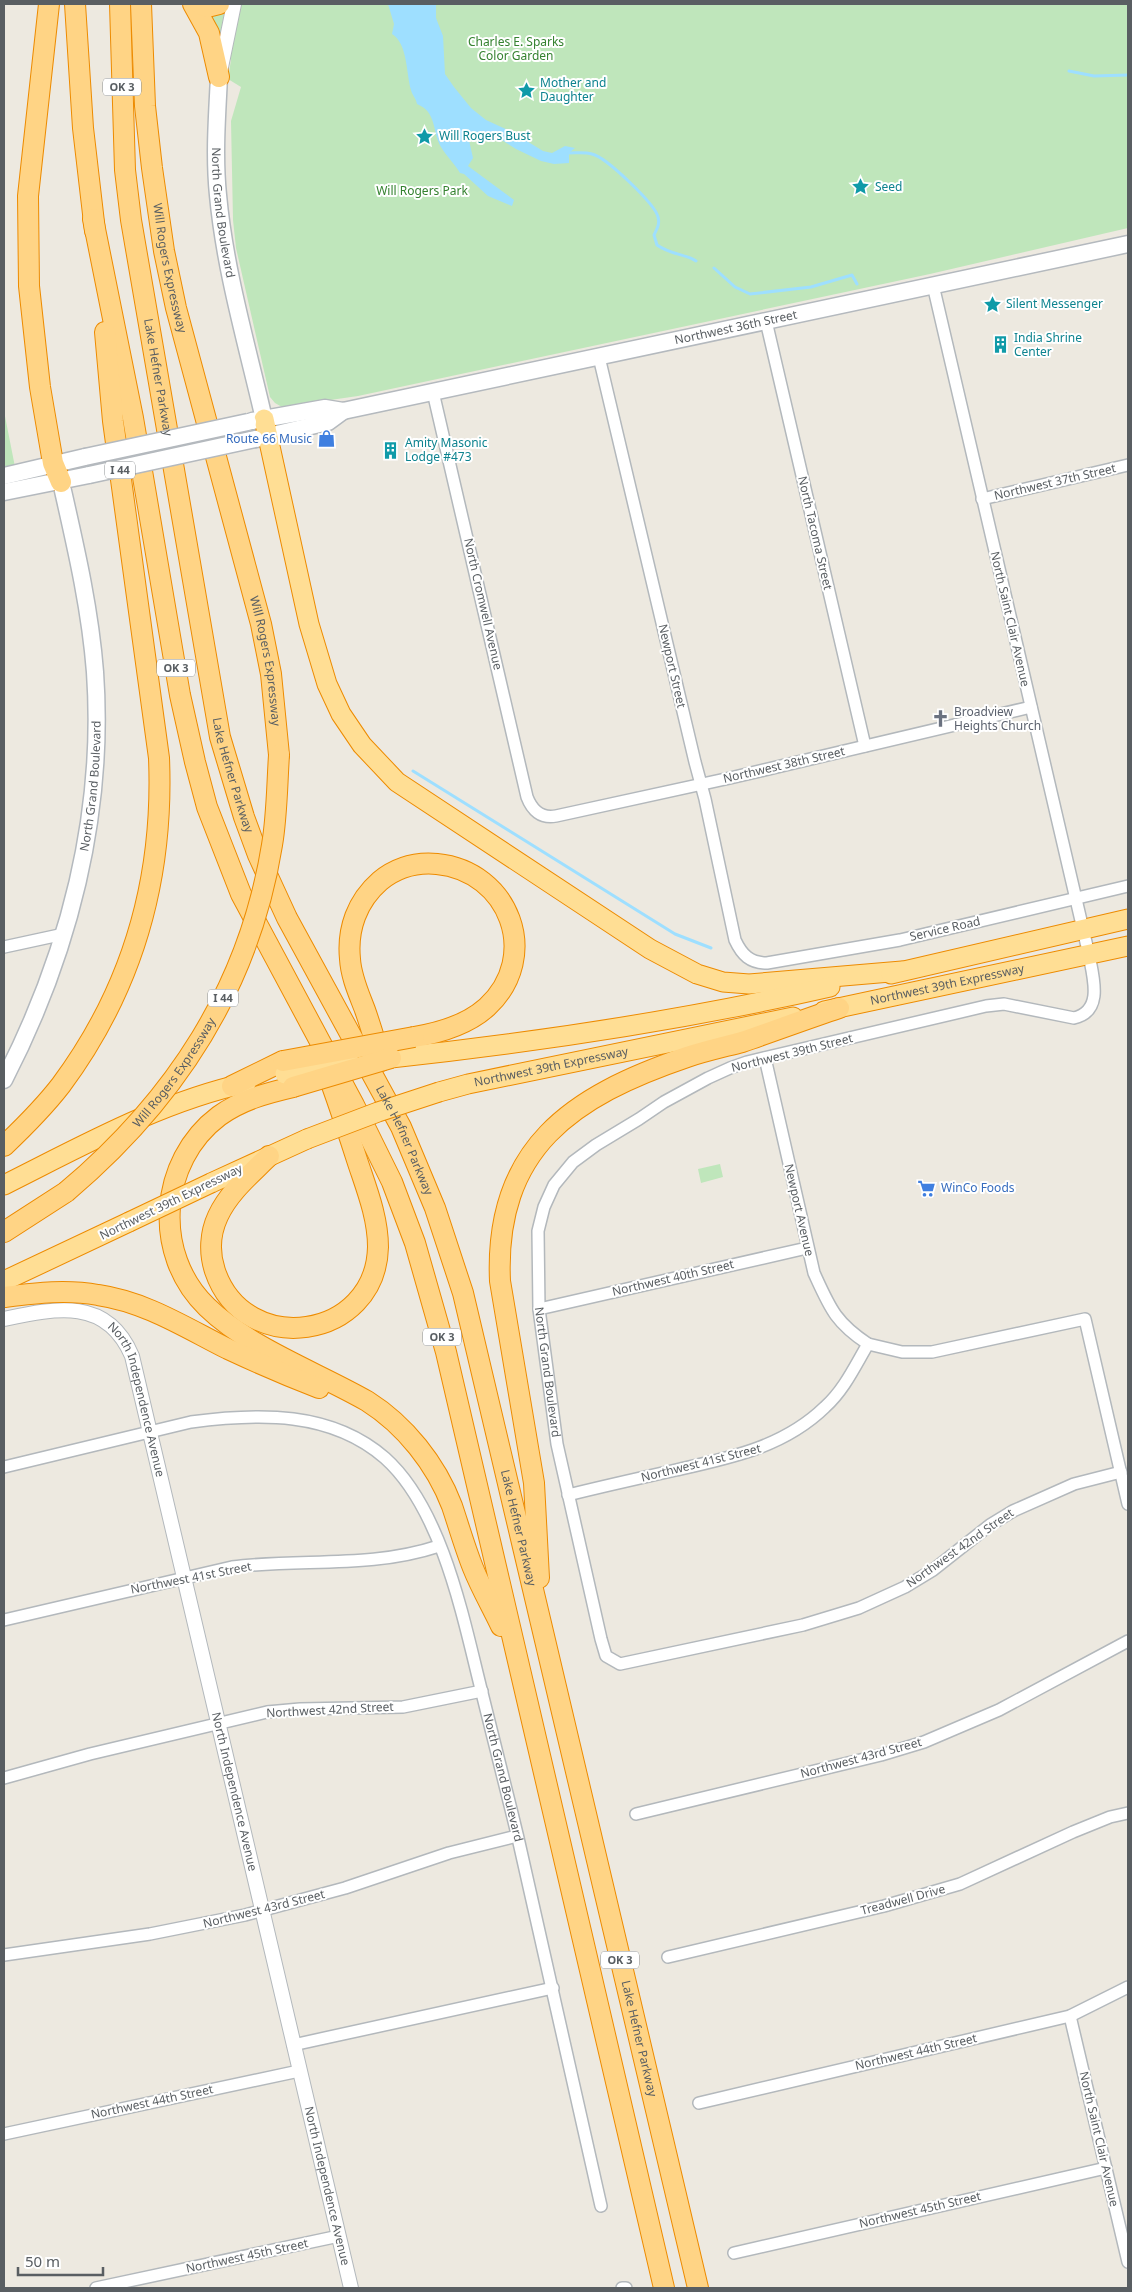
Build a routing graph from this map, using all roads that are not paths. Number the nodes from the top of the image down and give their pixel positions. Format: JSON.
{"nodes":[{"id":1,"x":49,"y":4,"type":"edge"},
{"id":2,"x":75,"y":4,"type":"edge"},
{"id":3,"x":120,"y":4,"type":"edge"},
{"id":4,"x":141,"y":4,"type":"edge"},
{"id":5,"x":192,"y":4,"type":"edge"},
{"id":6,"x":200,"y":4,"type":"edge"},
{"id":7,"x":218,"y":4,"type":"edge"},
{"id":8,"x":234,"y":4,"type":"edge"},
{"id":9,"x":218,"y":78,"type":"junction"},
{"id":10,"x":93,"y":219,"type":"junction"},
{"id":11,"x":1128,"y":244,"type":"edge"},
{"id":12,"x":933,"y":285,"type":"junction"},
{"id":13,"x":766,"y":321,"type":"junction"},
{"id":14,"x":599,"y":357,"type":"junction"},
{"id":15,"x":433,"y":392,"type":"junction"},
{"id":16,"x":258,"y":429,"type":"junction"},
{"id":17,"x":1128,"y":465,"type":"edge"},
{"id":18,"x":57,"y":472,"type":"junction"},
{"id":19,"x":4,"y":476,"type":"edge"},
{"id":20,"x":4,"y":492,"type":"edge"},
{"id":21,"x":982,"y":499,"type":"junction"},
{"id":22,"x":1030,"y":707,"type":"junction"},
{"id":23,"x":865,"y":746,"type":"junction"},
{"id":24,"x":701,"y":784,"type":"junction"},
{"id":25,"x":538,"y":813,"type":"joint"},
{"id":26,"x":1128,"y":886,"type":"edge"},
{"id":27,"x":1075,"y":898,"type":"junction"},
{"id":28,"x":1128,"y":919,"type":"edge"},
{"id":29,"x":1082,"y":930,"type":"junction"},
{"id":30,"x":64,"y":934,"type":"junction"},
{"id":31,"x":1128,"y":946,"type":"edge"},
{"id":32,"x":4,"y":947,"type":"edge"},
{"id":33,"x":1089,"y":956,"type":"junction"},
{"id":34,"x":760,"y":963,"type":"joint"},
{"id":35,"x":902,"y":971,"type":"junction"},
{"id":36,"x":839,"y":1008,"type":"junction"},
{"id":37,"x":1033,"y":1009,"type":"joint"},
{"id":38,"x":315,"y":1034,"type":"junction"},
{"id":39,"x":391,"y":1058,"type":"joint"},
{"id":40,"x":765,"y":1058,"type":"junction"},
{"id":41,"x":287,"y":1074,"type":"junction"},
{"id":42,"x":4,"y":1080,"type":"edge"},
{"id":43,"x":232,"y":1086,"type":"joint"},
{"id":44,"x":401,"y":1127,"type":"junction"},
{"id":45,"x":4,"y":1146,"type":"edge"},
{"id":46,"x":269,"y":1156,"type":"junction"},
{"id":47,"x":4,"y":1185,"type":"edge"},
{"id":48,"x":554,"y":1185,"type":"joint"},
{"id":49,"x":4,"y":1232,"type":"edge"},
{"id":50,"x":807,"y":1248,"type":"junction"},
{"id":51,"x":4,"y":1281,"type":"edge"},
{"id":52,"x":4,"y":1297,"type":"edge"},
{"id":53,"x":539,"y":1309,"type":"junction"},
{"id":54,"x":4,"y":1319,"type":"edge"},
{"id":55,"x":868,"y":1344,"type":"junction"},
{"id":56,"x":399,"y":1428,"type":"junction"},
{"id":57,"x":150,"y":1432,"type":"junction"},
{"id":58,"x":4,"y":1467,"type":"edge"},
{"id":59,"x":1121,"y":1472,"type":"junction"},
{"id":60,"x":568,"y":1495,"type":"junction"},
{"id":61,"x":1128,"y":1504,"type":"edge"},
{"id":62,"x":439,"y":1546,"type":"junction"},
{"id":63,"x":183,"y":1578,"type":"junction"},
{"id":64,"x":4,"y":1620,"type":"edge"},
{"id":65,"x":542,"y":1632,"type":"junction"},
{"id":66,"x":1128,"y":1641,"type":"edge"},
{"id":67,"x":517,"y":1659,"type":"junction"},
{"id":68,"x":623,"y":1664,"type":"joint"},
{"id":69,"x":482,"y":1691,"type":"junction"},
{"id":70,"x":218,"y":1723,"type":"junction"},
{"id":71,"x":4,"y":1778,"type":"edge"},
{"id":72,"x":636,"y":1814,"type":"dead end"},
{"id":73,"x":1128,"y":1814,"type":"edge"},
{"id":74,"x":517,"y":1836,"type":"junction"},
{"id":75,"x":262,"y":1911,"type":"junction"},
{"id":76,"x":4,"y":1955,"type":"edge"},
{"id":77,"x":668,"y":1957,"type":"dead end"},
{"id":78,"x":1128,"y":1987,"type":"edge"},
{"id":79,"x":553,"y":1988,"type":"junction"},
{"id":80,"x":1070,"y":2016,"type":"junction"},
{"id":81,"x":293,"y":2045,"type":"junction"},
{"id":82,"x":299,"y":2071,"type":"junction"},
{"id":83,"x":699,"y":2103,"type":"dead end"},
{"id":84,"x":4,"y":2134,"type":"edge"},
{"id":85,"x":1106,"y":2168,"type":"junction"},
{"id":86,"x":602,"y":2206,"type":"dead end"},
{"id":87,"x":339,"y":2236,"type":"junction"},
{"id":88,"x":734,"y":2253,"type":"dead end"},
{"id":89,"x":1128,"y":2262,"type":"edge"},
{"id":90,"x":96,"y":2288,"type":"edge"},
{"id":91,"x":351,"y":2288,"type":"edge"},
{"id":92,"x":664,"y":2288,"type":"edge"},
{"id":93,"x":698,"y":2288,"type":"edge"}],
"edges":[{"from":1,"to":18,"type":"highway"},
{"from":2,"to":10,"type":"highway","number":"I 44"},
{"from":3,"to":44,"type":"highway","name":"Lake Hefner Parkway","number":"OK 3"},
{"from":4,"to":49,"type":"highway","name":"Will Rogers Expressway","number":"I 44","bridge":true},
{"from":5,"to":9,"type":"highway"},
{"from":6,"to":7,"type":"highway"},
{"from":8,"to":9,"type":"street","name":"North Grand Boulevard"},
{"from":9,"to":16,"type":"main road","name":"North Grand Boulevard"},
{"from":10,"to":38,"type":"highway","number":"OK 3"},
{"from":10,"to":45,"type":"highway","number":"I 44"},
{"from":11,"to":12,"type":"main road","name":"Northwest 36th Street"},
{"from":12,"to":13,"type":"main road","name":"Northwest 36th Street"},
{"from":12,"to":21,"type":"street","name":"North Saint Clair Avenue"},
{"from":13,"to":14,"type":"main road","name":"Northwest 36th Street"},
{"from":13,"to":23,"type":"street","name":"North Tacoma Street"},
{"from":14,"to":15,"type":"main road","name":"Northwest 36th Street"},
{"from":14,"to":24,"type":"street","name":"Newport Street"},
{"from":15,"to":16,"type":"main road","name":"Northwest 36th Street"},
{"from":15,"to":25,"type":"street","name":"North Cromwell Avenue"},
{"from":16,"to":18,"type":"main road","name":"Northwest 36th Street","bridge":true},
{"from":16,"to":18,"type":"main road","name":"Northwest 36th Street","bridge":true},
{"from":16,"to":35,"type":"highway"},
{"from":17,"to":21,"type":"street","name":"Northwest 37th Street"},
{"from":18,"to":19,"type":"main road","name":"Northwest 36th Street"},
{"from":18,"to":20,"type":"main road","name":"Northwest 36th Street"},
{"from":18,"to":30,"type":"main road","name":"North Grand Boulevard"},
{"from":21,"to":22,"type":"street","name":"North Saint Clair Avenue"},
{"from":22,"to":23,"type":"street","name":"Northwest 38th Street"},
{"from":22,"to":27,"type":"street","name":"North Saint Clair Avenue"},
{"from":23,"to":24,"type":"street","name":"Northwest 38th Street"},
{"from":24,"to":25,"type":"street","name":"Northwest 38th Street"},
{"from":24,"to":34,"type":"street","name":"Newport Street"},
{"from":26,"to":27,"type":"street","name":"Service Road"},
{"from":27,"to":29,"type":"street","name":"North Saint Clair Avenue"},
{"from":27,"to":34,"type":"street","name":"Service Road"},
{"from":28,"to":29,"type":"highway","name":"Northwest 39th Expressway"},
{"from":29,"to":33,"type":"street","name":"North Saint Clair Avenue"},
{"from":29,"to":35,"type":"highway","name":"Northwest 39th Expressway"},
{"from":30,"to":32,"type":"street"},
{"from":30,"to":42,"type":"main road","name":"North Grand Boulevard"},
{"from":31,"to":33,"type":"highway","name":"Northwest 39th Expressway"},
{"from":33,"to":36,"type":"highway","name":"Northwest 39th Expressway"},
{"from":33,"to":37,"type":"street","name":"North Saint Clair Avenue"},
{"from":35,"to":39,"type":"highway","name":"Northwest 39th Expressway"},
{"from":36,"to":46,"type":"highway","name":"Northwest 39th Expressway","bridge":true},
{"from":36,"to":65,"type":"highway"},
{"from":37,"to":40,"type":"street","name":"Northwest 39th Street"},
{"from":38,"to":46,"type":"highway"},
{"from":38,"to":67,"type":"highway","number":"OK 3"},
{"from":39,"to":41,"type":"highway","bridge":true},
{"from":40,"to":48,"type":"street","name":"Northwest 39th Street"},
{"from":40,"to":50,"type":"street","name":"Newport Avenue"},
{"from":41,"to":43,"type":"highway"},
{"from":41,"to":44,"type":"highway","bridge":true},
{"from":41,"to":56,"type":"highway"},
{"from":43,"to":47,"type":"highway"},
{"from":44,"to":65,"type":"highway","name":"Lake Hefner Parkway","number":"OK 3"},
{"from":46,"to":51,"type":"highway","name":"Northwest 39th Expressway","bridge":true},
{"from":48,"to":53,"type":"street","name":"North Grand Boulevard"},
{"from":50,"to":53,"type":"street","name":"Northwest 40th Street"},
{"from":50,"to":55,"type":"street","name":"Newport Avenue"},
{"from":52,"to":56,"type":"highway"},
{"from":53,"to":60,"type":"street","name":"North Grand Boulevard"},
{"from":54,"to":57,"type":"street","name":"North Independence Avenue"},
{"from":55,"to":59,"type":"street"},
{"from":55,"to":60,"type":"street","name":"Northwest 41st Street"},
{"from":56,"to":67,"type":"highway"},
{"from":57,"to":58,"type":"street"},
{"from":57,"to":62,"type":"street","name":"North Grand Boulevard"},
{"from":57,"to":63,"type":"street","name":"North Independence Avenue"},
{"from":59,"to":61,"type":"street"},
{"from":59,"to":68,"type":"street","name":"Northwest 42nd Street"},
{"from":60,"to":68,"type":"street","name":"North Grand Boulevard"},
{"from":62,"to":63,"type":"street","name":"Northwest 41st Street"},
{"from":62,"to":69,"type":"street","name":"North Grand Boulevard"},
{"from":63,"to":64,"type":"street","name":"Northwest 41st Street"},
{"from":63,"to":70,"type":"street","name":"North Independence Avenue"},
{"from":65,"to":93,"type":"highway","name":"Lake Hefner Parkway","number":"OK 3"},
{"from":66,"to":72,"type":"street","name":"Northwest 43rd Street"},
{"from":67,"to":92,"type":"highway","number":"OK 3"},
{"from":69,"to":70,"type":"street","name":"Northwest 42nd Street"},
{"from":69,"to":74,"type":"street","name":"North Grand Boulevard"},
{"from":70,"to":71,"type":"street","name":"Northwest 42nd Street"},
{"from":70,"to":75,"type":"street","name":"North Independence Avenue"},
{"from":73,"to":77,"type":"street","name":"Treadwell Drive"},
{"from":74,"to":75,"type":"street","name":"Northwest 43rd Street"},
{"from":74,"to":79,"type":"street","name":"North Grand Boulevard"},
{"from":75,"to":76,"type":"street","name":"Northwest 43rd Street"},
{"from":75,"to":81,"type":"street","name":"North Independence Avenue"},
{"from":78,"to":80,"type":"street","name":"Northwest 44th Street"},
{"from":79,"to":81,"type":"street"},
{"from":79,"to":86,"type":"street","name":"North Grand Boulevard"},
{"from":80,"to":83,"type":"street","name":"Northwest 44th Street"},
{"from":80,"to":85,"type":"street","name":"North Saint Clair Avenue"},
{"from":81,"to":82,"type":"street","name":"North Independence Avenue"},
{"from":82,"to":84,"type":"street","name":"Northwest 44th Street"},
{"from":82,"to":87,"type":"street","name":"North Independence Avenue"},
{"from":85,"to":88,"type":"street","name":"Northwest 45th Street"},
{"from":85,"to":89,"type":"street","name":"North Saint Clair Avenue"},
{"from":87,"to":90,"type":"street","name":"Northwest 45th Street"},
{"from":87,"to":91,"type":"street","name":"North Independence Avenue"}]}
